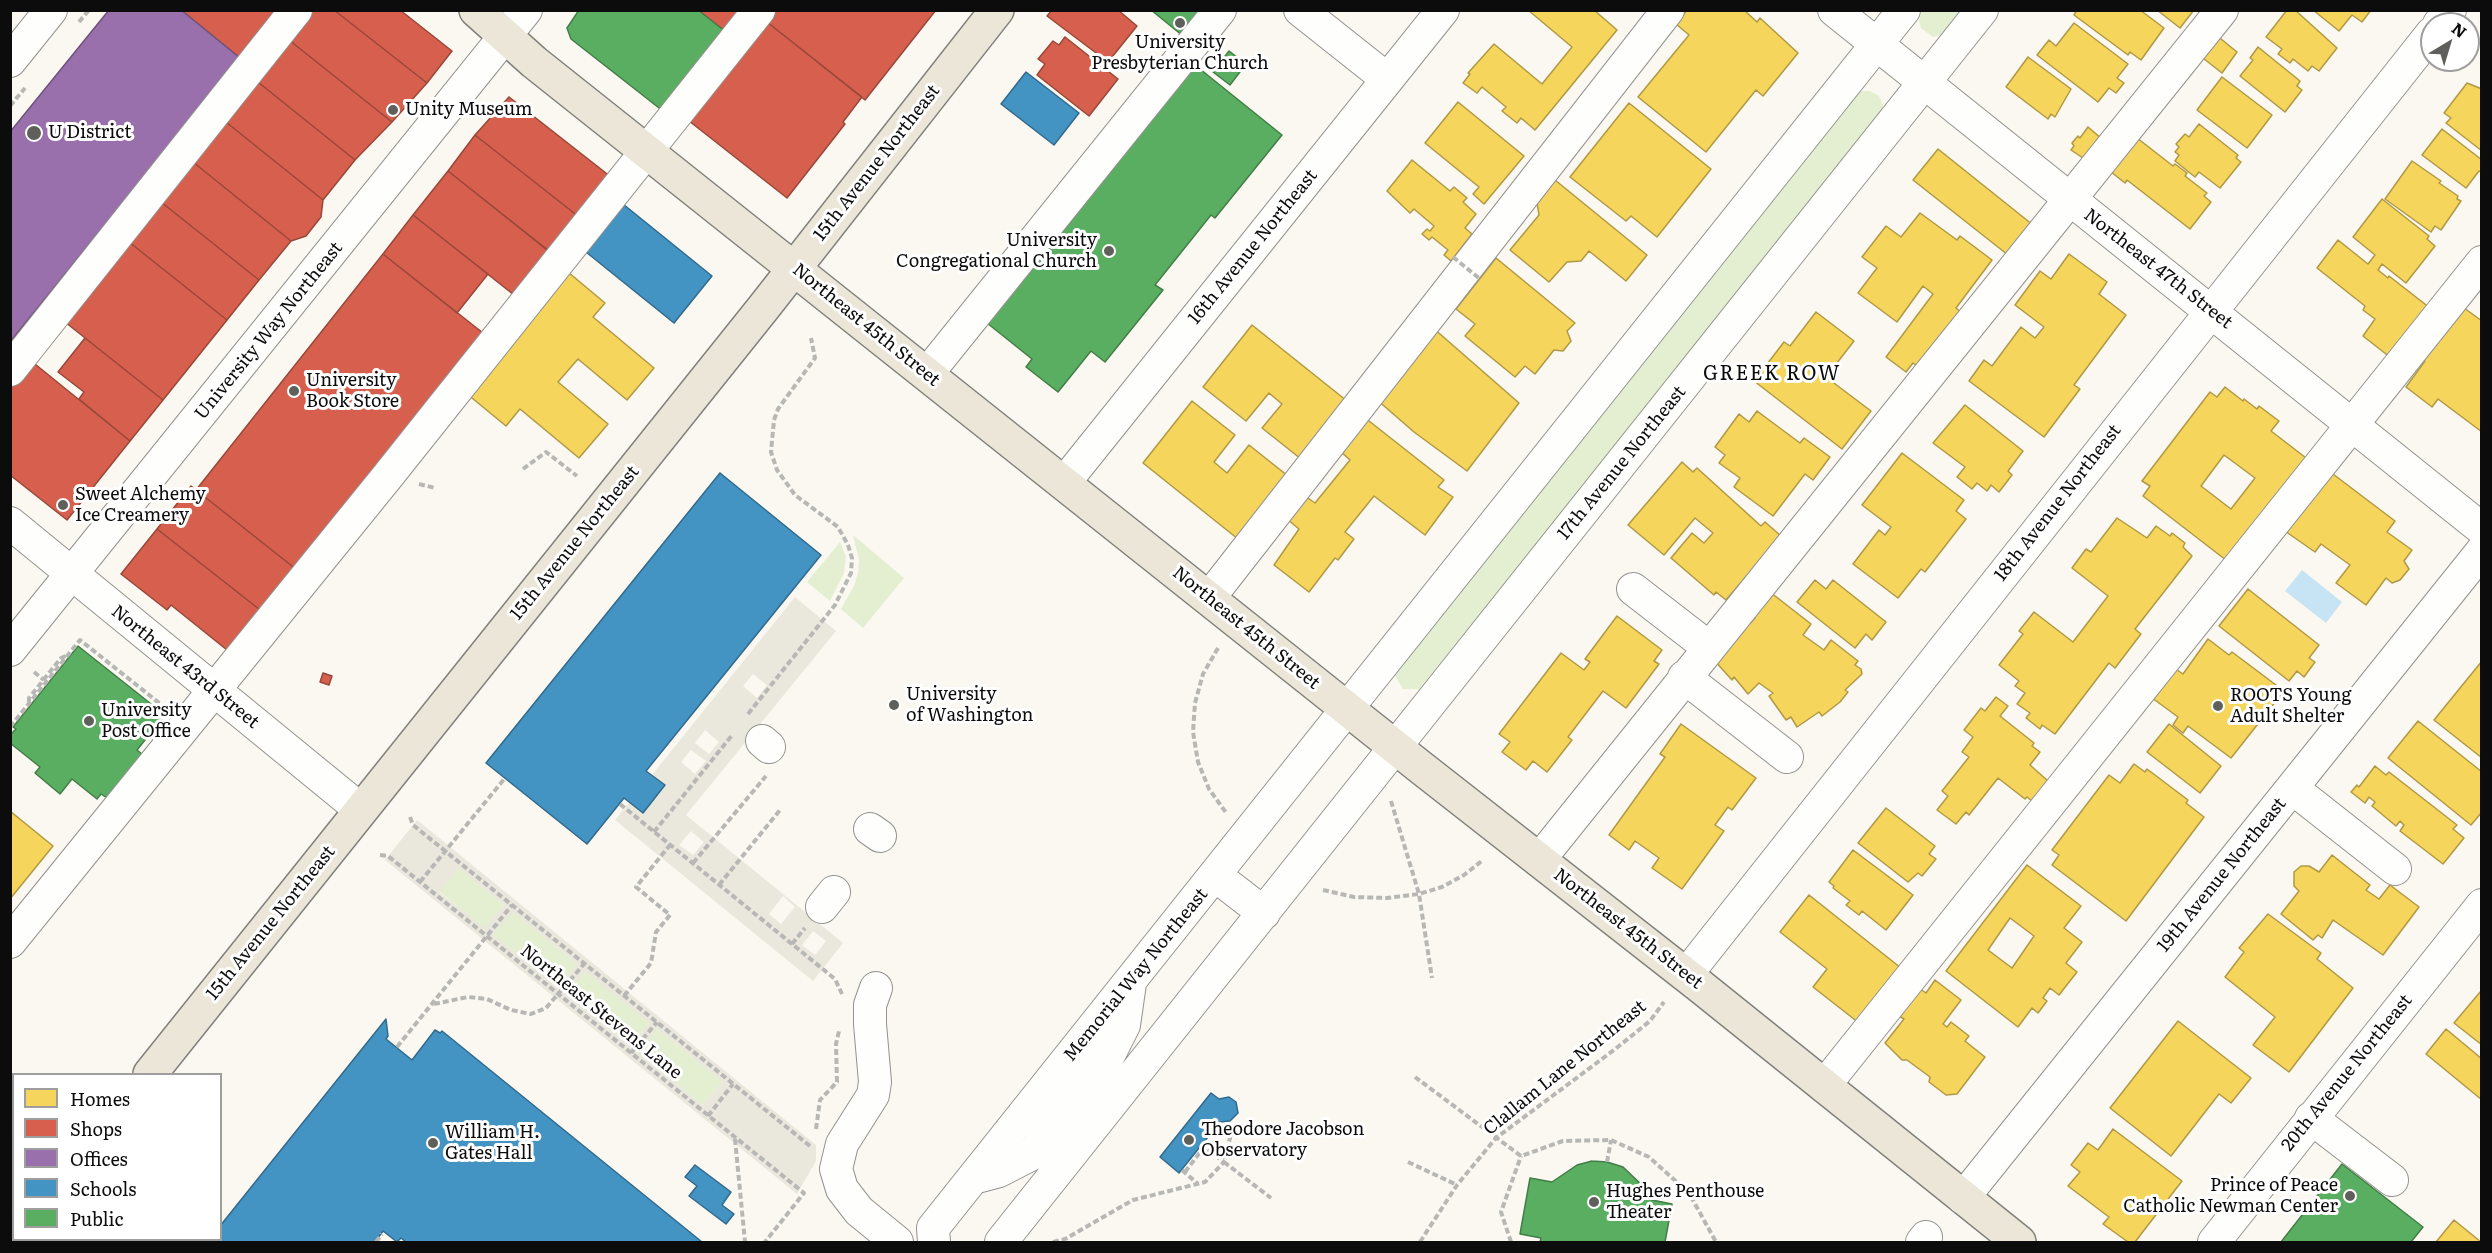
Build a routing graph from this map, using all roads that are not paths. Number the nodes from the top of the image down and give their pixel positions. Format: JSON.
{"nodes":[{"id":1,"x":51,"y":10,"type":"edge"},
{"id":2,"x":296,"y":10,"type":"edge"},
{"id":3,"x":476,"y":10,"type":"edge"},
{"id":4,"x":526,"y":10,"type":"edge"},
{"id":5,"x":759,"y":10,"type":"edge"},
{"id":6,"x":997,"y":10,"type":"edge"},
{"id":7,"x":1220,"y":10,"type":"edge"},
{"id":8,"x":1300,"y":10,"type":"edge"},
{"id":9,"x":1443,"y":10,"type":"edge"},
{"id":10,"x":1668,"y":10,"type":"edge"},
{"id":11,"x":1834,"y":10,"type":"edge"},
{"id":12,"x":1905,"y":10,"type":"edge"},
{"id":13,"x":1982,"y":10,"type":"edge"},
{"id":14,"x":2222,"y":10,"type":"edge"},
{"id":15,"x":506,"y":36,"type":"junction"},
{"id":16,"x":1877,"y":45,"type":"junction"},
{"id":17,"x":2420,"y":48,"type":"edge"},
{"id":18,"x":10,"y":60,"type":"edge"},
{"id":19,"x":1387,"y":79,"type":"junction"},
{"id":20,"x":1925,"y":83,"type":"junction"},
{"id":21,"x":647,"y":151,"type":"junction"},
{"id":22,"x":2070,"y":200,"type":"junction"},
{"id":23,"x":2481,"y":262,"type":"edge"},
{"id":24,"x":795,"y":268,"type":"junction"},
{"id":25,"x":2210,"y":311,"type":"junction"},
{"id":26,"x":10,"y":370,"type":"edge"},
{"id":27,"x":927,"y":374,"type":"junction"},
{"id":28,"x":2351,"y":423,"type":"junction"},
{"id":29,"x":1064,"y":483,"type":"junction"},
{"id":30,"x":10,"y":523,"type":"edge"},
{"id":31,"x":2481,"y":529,"type":"edge"},
{"id":32,"x":2481,"y":551,"type":"edge"},
{"id":33,"x":72,"y":574,"type":"junction"},
{"id":34,"x":1633,"y":589,"type":"dead end"},
{"id":35,"x":1209,"y":598,"type":"junction"},
{"id":36,"x":1708,"y":647,"type":"junction"},
{"id":37,"x":10,"y":650,"type":"edge"},
{"id":38,"x":1684,"y":677,"type":"junction"},
{"id":39,"x":213,"y":690,"type":"junction"},
{"id":40,"x":1348,"y":709,"type":"junction"},
{"id":41,"x":1396,"y":747,"type":"junction"},
{"id":42,"x":1787,"y":757,"type":"dead end"},
{"id":43,"x":2292,"y":788,"type":"junction"},
{"id":44,"x":361,"y":810,"type":"junction"},
{"id":45,"x":1539,"y":860,"type":"junction"},
{"id":46,"x":2395,"y":869,"type":"dead end"},
{"id":47,"x":1216,"y":876,"type":"junction"},
{"id":48,"x":2481,"y":905,"type":"edge"},
{"id":49,"x":1264,"y":913,"type":"junction"},
{"id":50,"x":10,"y":942,"type":"edge"},
{"id":51,"x":1686,"y":975,"type":"junction"},
{"id":52,"x":876,"y":988,"type":"dead end"},
{"id":53,"x":151,"y":1073,"type":"edge"},
{"id":54,"x":1824,"y":1086,"type":"junction"},
{"id":55,"x":2311,"y":1118,"type":"junction"},
{"id":56,"x":2392,"y":1180,"type":"dead end"},
{"id":57,"x":1963,"y":1198,"type":"junction"},
{"id":58,"x":891,"y":1238,"type":"edge"},
{"id":59,"x":934,"y":1242,"type":"edge"},
{"id":60,"x":1001,"y":1242,"type":"edge"},
{"id":61,"x":2019,"y":1242,"type":"edge"},
{"id":62,"x":2214,"y":1242,"type":"edge"}],
"edges":[{"from":1,"to":18,"type":"street"},
{"from":2,"to":26,"type":"street"},
{"from":3,"to":15,"type":"main road","name":"Northeast 45th Street"},
{"from":4,"to":15,"type":"street","name":"University Way Northeast"},
{"from":5,"to":21,"type":"street"},
{"from":6,"to":24,"type":"main road","name":"15th Avenue Northeast"},
{"from":7,"to":27,"type":"street"},
{"from":8,"to":19,"type":"street"},
{"from":9,"to":19,"type":"street","name":"16th Avenue Northeast"},
{"from":10,"to":35,"type":"street"},
{"from":11,"to":16,"type":"street","name":"Northeast 47th Street"},
{"from":12,"to":16,"type":"street"},
{"from":13,"to":20,"type":"street","name":"17th Avenue Northeast"},
{"from":14,"to":22,"type":"street"},
{"from":15,"to":21,"type":"main road","name":"Northeast 45th Street"},
{"from":15,"to":33,"type":"street","name":"University Way Northeast"},
{"from":16,"to":20,"type":"street","name":"Northeast 47th Street"},
{"from":16,"to":40,"type":"street"},
{"from":17,"to":25,"type":"street","name":"18th Avenue Northeast"},
{"from":19,"to":29,"type":"street","name":"16th Avenue Northeast"},
{"from":20,"to":22,"type":"street","name":"Northeast 47th Street"},
{"from":20,"to":41,"type":"street","name":"17th Avenue Northeast"},
{"from":21,"to":24,"type":"main road","name":"Northeast 45th Street"},
{"from":21,"to":39,"type":"street"},
{"from":22,"to":25,"type":"street","name":"Northeast 47th Street"},
{"from":22,"to":36,"type":"street"},
{"from":23,"to":28,"type":"street"},
{"from":24,"to":27,"type":"main road","name":"Northeast 45th Street"},
{"from":24,"to":44,"type":"main road","name":"15th Avenue Northeast"},
{"from":25,"to":28,"type":"street","name":"Northeast 47th Street"},
{"from":25,"to":51,"type":"street","name":"18th Avenue Northeast"},
{"from":27,"to":29,"type":"main road","name":"Northeast 45th Street"},
{"from":28,"to":31,"type":"street","name":"Northeast 47th Street"},
{"from":28,"to":54,"type":"street"},
{"from":29,"to":35,"type":"main road","name":"Northeast 45th Street"},
{"from":30,"to":33,"type":"street","name":"Northeast 43rd Street"},
{"from":32,"to":43,"type":"street","name":"19th Avenue Northeast"},
{"from":33,"to":37,"type":"street","name":"University Way Northeast"},
{"from":33,"to":39,"type":"street","name":"Northeast 43rd Street"},
{"from":34,"to":36,"type":"street"},
{"from":35,"to":40,"type":"main road","name":"Northeast 45th Street"},
{"from":36,"to":38,"type":"street"},
{"from":38,"to":42,"type":"street"},
{"from":38,"to":45,"type":"street"},
{"from":39,"to":44,"type":"street","name":"Northeast 43rd Street"},
{"from":39,"to":50,"type":"street"},
{"from":40,"to":41,"type":"main road","name":"Northeast 45th Street"},
{"from":40,"to":47,"type":"street","name":"Memorial Way Northeast"},
{"from":41,"to":45,"type":"main road","name":"Northeast 45th Street"},
{"from":41,"to":49,"type":"street"},
{"from":43,"to":46,"type":"street"},
{"from":43,"to":57,"type":"street","name":"19th Avenue Northeast"},
{"from":44,"to":53,"type":"main road","name":"15th Avenue Northeast"},
{"from":45,"to":51,"type":"main road","name":"Northeast 45th Street"},
{"from":47,"to":49,"type":"street"},
{"from":47,"to":59,"type":"street","name":"Memorial Way Northeast"},
{"from":48,"to":55,"type":"street","name":"20th Avenue Northeast"},
{"from":49,"to":60,"type":"street"},
{"from":51,"to":54,"type":"main road","name":"Northeast 45th Street"},
{"from":52,"to":58,"type":"street"},
{"from":54,"to":57,"type":"main road","name":"Northeast 45th Street"},
{"from":55,"to":56,"type":"street"},
{"from":55,"to":62,"type":"street","name":"20th Avenue Northeast"},
{"from":57,"to":61,"type":"main road","name":"Northeast 45th Street"}]}
